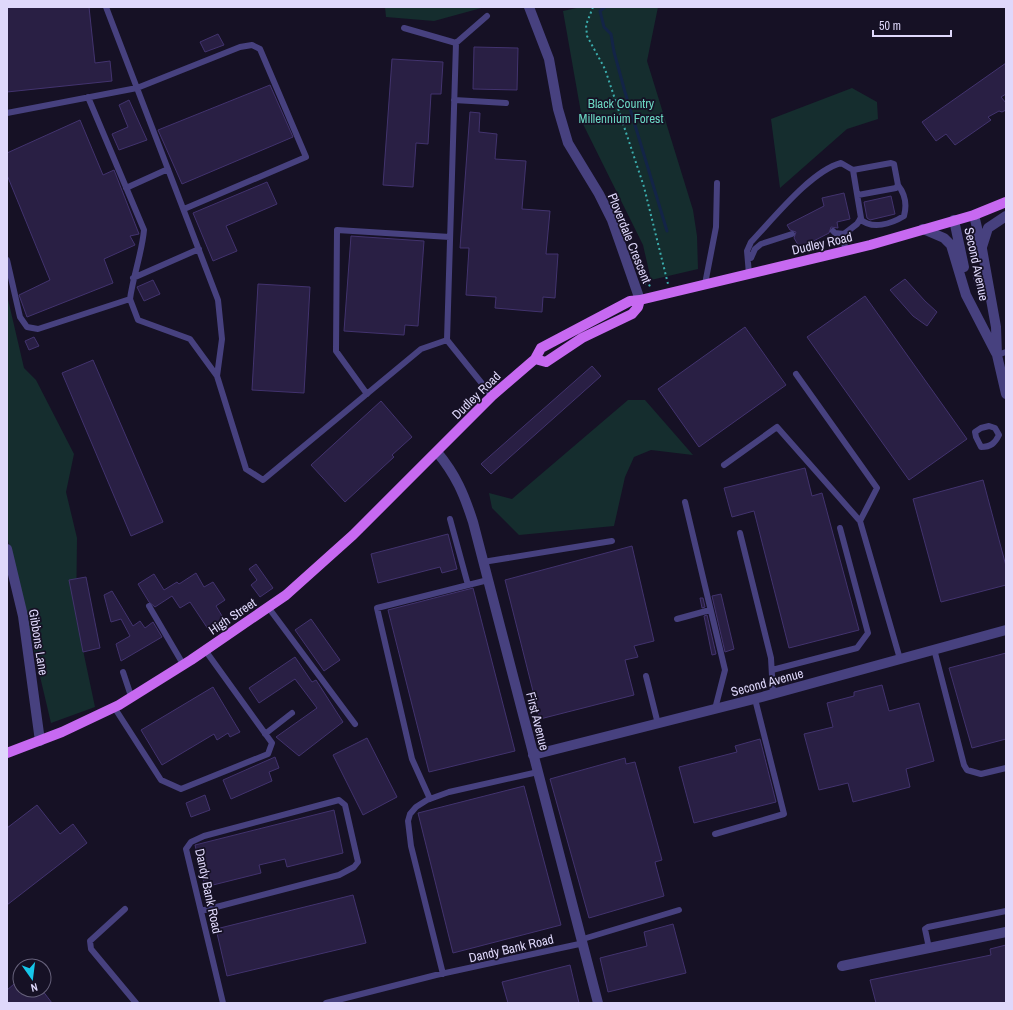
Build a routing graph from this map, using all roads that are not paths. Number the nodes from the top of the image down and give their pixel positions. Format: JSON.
{"nodes":[{"id":1,"x":106,"y":7,"type":"edge"},
{"id":2,"x":529,"y":7,"type":"edge"},
{"id":3,"x":487,"y":16,"type":"dead end"},
{"id":4,"x":404,"y":28,"type":"dead end"},
{"id":5,"x":456,"y":43,"type":"junction"},
{"id":6,"x":137,"y":88,"type":"junction"},
{"id":7,"x":88,"y":97,"type":"junction"},
{"id":8,"x":454,"y":100,"type":"junction"},
{"id":9,"x":506,"y":103,"type":"dead end"},
{"id":10,"x":7,"y":113,"type":"edge"},
{"id":11,"x":168,"y":169,"type":"junction"},
{"id":12,"x":853,"y":170,"type":"junction"},
{"id":13,"x":717,"y":183,"type":"dead end"},
{"id":14,"x":898,"y":185,"type":"junction"},
{"id":15,"x":126,"y":188,"type":"junction"},
{"id":16,"x":858,"y":195,"type":"junction"},
{"id":17,"x":1006,"y":202,"type":"edge"},
{"id":18,"x":184,"y":209,"type":"junction"},
{"id":19,"x":974,"y":215,"type":"junction"},
{"id":20,"x":1006,"y":216,"type":"edge"},
{"id":21,"x":860,"y":219,"type":"junction"},
{"id":22,"x":954,"y":220,"type":"junction"},
{"id":23,"x":923,"y":229,"type":"junction"},
{"id":24,"x":833,"y":231,"type":"dead end"},
{"id":25,"x":792,"y":234,"type":"dead end"},
{"id":26,"x":844,"y":234,"type":"junction"},
{"id":27,"x":450,"y":237,"type":"junction"},
{"id":28,"x":982,"y":248,"type":"junction"},
{"id":29,"x":199,"y":249,"type":"junction"},
{"id":30,"x":845,"y":251,"type":"junction"},
{"id":31,"x":748,"y":259,"type":"junction"},
{"id":32,"x":7,"y":260,"type":"edge"},
{"id":33,"x":749,"y":274,"type":"junction"},
{"id":34,"x":133,"y":278,"type":"junction"},
{"id":35,"x":705,"y":284,"type":"junction"},
{"id":36,"x":130,"y":299,"type":"junction"},
{"id":37,"x":640,"y":300,"type":"junction"},
{"id":38,"x":974,"y":314,"type":"junction"},
{"id":39,"x":447,"y":340,"type":"junction"},
{"id":40,"x":1002,"y":353,"type":"edge"},
{"id":41,"x":796,"y":374,"type":"dead end"},
{"id":42,"x":217,"y":376,"type":"junction"},
{"id":43,"x":367,"y":394,"type":"junction"},
{"id":44,"x":1006,"y":394,"type":"edge"},
{"id":45,"x":492,"y":396,"type":"junction"},
{"id":46,"x":1006,"y":433,"type":"edge"},
{"id":47,"x":999,"y":435,"type":"dead end"},
{"id":48,"x":437,"y":452,"type":"junction"},
{"id":49,"x":724,"y":465,"type":"dead end"},
{"id":50,"x":685,"y":502,"type":"dead end"},
{"id":51,"x":450,"y":520,"type":"dead end"},
{"id":52,"x":860,"y":521,"type":"junction"},
{"id":53,"x":840,"y":528,"type":"dead end"},
{"id":54,"x":740,"y":533,"type":"dead end"},
{"id":55,"x":612,"y":541,"type":"dead end"},
{"id":56,"x":7,"y":548,"type":"edge"},
{"id":57,"x":483,"y":562,"type":"junction"},
{"id":58,"x":488,"y":580,"type":"junction"},
{"id":59,"x":468,"y":585,"type":"junction"},
{"id":60,"x":149,"y":606,"type":"dead end"},
{"id":61,"x":268,"y":607,"type":"junction"},
{"id":62,"x":710,"y":610,"type":"junction"},
{"id":63,"x":677,"y":619,"type":"dead end"},
{"id":64,"x":1006,"y":630,"type":"edge"},
{"id":65,"x":205,"y":650,"type":"junction"},
{"id":66,"x":934,"y":650,"type":"junction"},
{"id":67,"x":900,"y":659,"type":"junction"},
{"id":68,"x":183,"y":664,"type":"junction"},
{"id":69,"x":772,"y":670,"type":"junction"},
{"id":70,"x":123,"y":672,"type":"dead end"},
{"id":71,"x":646,"y":676,"type":"dead end"},
{"id":72,"x":773,"y":694,"type":"junction"},
{"id":73,"x":131,"y":696,"type":"junction"},
{"id":74,"x":755,"y":699,"type":"junction"},
{"id":75,"x":114,"y":707,"type":"junction"},
{"id":76,"x":715,"y":709,"type":"junction"},
{"id":77,"x":292,"y":713,"type":"dead end"},
{"id":78,"x":355,"y":724,"type":"dead end"},
{"id":79,"x":658,"y":724,"type":"junction"},
{"id":80,"x":265,"y":734,"type":"junction"},
{"id":81,"x":40,"y":741,"type":"junction"},
{"id":82,"x":7,"y":753,"type":"edge"},
{"id":83,"x":533,"y":756,"type":"junction"},
{"id":84,"x":1006,"y":768,"type":"edge"},
{"id":85,"x":538,"y":772,"type":"junction"},
{"id":86,"x":430,"y":799,"type":"junction"},
{"id":87,"x":715,"y":834,"type":"dead end"},
{"id":88,"x":125,"y":909,"type":"dead end"},
{"id":89,"x":679,"y":910,"type":"dead end"},
{"id":90,"x":201,"y":911,"type":"junction"},
{"id":91,"x":1006,"y":911,"type":"edge"},
{"id":92,"x":1006,"y":932,"type":"edge"},
{"id":93,"x":583,"y":941,"type":"junction"},
{"id":94,"x":929,"y":948,"type":"junction"},
{"id":95,"x":842,"y":966,"type":"dead end"},
{"id":96,"x":443,"y":974,"type":"junction"},
{"id":97,"x":136,"y":1003,"type":"edge"},
{"id":98,"x":223,"y":1003,"type":"edge"},
{"id":99,"x":326,"y":1003,"type":"edge"},
{"id":100,"x":598,"y":1003,"type":"edge"}],
"edges":[{"from":1,"to":6,"type":"lane"},
{"from":2,"to":37,"type":"street","name":"Ploverdale Crescent"},
{"from":3,"to":5,"type":"lane"},
{"from":4,"to":5,"type":"lane"},
{"from":5,"to":8,"type":"lane"},
{"from":6,"to":7,"type":"lane"},
{"from":6,"to":11,"type":"lane"},
{"from":6,"to":18,"type":"lane"},
{"from":7,"to":10,"type":"lane"},
{"from":7,"to":15,"type":"lane"},
{"from":8,"to":9,"type":"lane"},
{"from":8,"to":27,"type":"lane"},
{"from":11,"to":15,"type":"lane"},
{"from":11,"to":18,"type":"lane"},
{"from":12,"to":14,"type":"lane"},
{"from":12,"to":16,"type":"lane"},
{"from":12,"to":31,"type":"lane"},
{"from":13,"to":35,"type":"lane"},
{"from":14,"to":16,"type":"lane"},
{"from":14,"to":21,"type":"lane"},
{"from":15,"to":34,"type":"lane"},
{"from":16,"to":21,"type":"lane"},
{"from":17,"to":19,"type":"main road","name":"Dudley Road"},
{"from":18,"to":29,"type":"lane"},
{"from":19,"to":22,"type":"main road","name":"Dudley Road"},
{"from":19,"to":28,"type":"street","name":"Second Avenue"},
{"from":20,"to":28,"type":"street","name":"Second Avenue"},
{"from":21,"to":26,"type":"lane"},
{"from":22,"to":23,"type":"main road","name":"Dudley Road"},
{"from":22,"to":38,"type":"street","name":"Second Avenue"},
{"from":23,"to":30,"type":"main road","name":"Dudley Road"},
{"from":23,"to":38,"type":"street","name":"Second Avenue"},
{"from":24,"to":26,"type":"lane"},
{"from":25,"to":31,"type":"lane"},
{"from":26,"to":30,"type":"lane"},
{"from":27,"to":39,"type":"lane"},
{"from":27,"to":43,"type":"lane"},
{"from":28,"to":40,"type":"street","name":"Second Avenue"},
{"from":29,"to":34,"type":"lane"},
{"from":29,"to":42,"type":"lane"},
{"from":30,"to":33,"type":"main road","name":"Dudley Road"},
{"from":31,"to":33,"type":"lane"},
{"from":32,"to":36,"type":"lane"},
{"from":33,"to":35,"type":"main road","name":"Dudley Road"},
{"from":34,"to":36,"type":"lane"},
{"from":35,"to":37,"type":"main road","name":"Dudley Road"},
{"from":36,"to":42,"type":"lane"},
{"from":37,"to":45,"type":"main road","name":"Dudley Road"},
{"from":38,"to":40,"type":"street","name":"Second Avenue"},
{"from":39,"to":43,"type":"lane"},
{"from":39,"to":45,"type":"lane"},
{"from":40,"to":44,"type":"street","name":"Second Avenue"},
{"from":41,"to":52,"type":"lane"},
{"from":42,"to":43,"type":"lane"},
{"from":45,"to":48,"type":"main road","name":"Dudley Road"},
{"from":46,"to":47,"type":"lane"},
{"from":48,"to":57,"type":"street","name":"First Avenue"},
{"from":48,"to":61,"type":"main road","name":"High Street"},
{"from":49,"to":52,"type":"lane"},
{"from":50,"to":62,"type":"lane"},
{"from":51,"to":59,"type":"lane"},
{"from":52,"to":67,"type":"lane"},
{"from":53,"to":69,"type":"lane"},
{"from":54,"to":69,"type":"lane"},
{"from":55,"to":57,"type":"lane"},
{"from":56,"to":81,"type":"street","name":"Gibbons Lane"},
{"from":57,"to":58,"type":"street","name":"First Avenue"},
{"from":58,"to":59,"type":"lane"},
{"from":58,"to":83,"type":"street","name":"First Avenue"},
{"from":59,"to":86,"type":"lane"},
{"from":60,"to":68,"type":"lane"},
{"from":61,"to":65,"type":"main road","name":"High Street"},
{"from":61,"to":78,"type":"lane"},
{"from":62,"to":63,"type":"lane"},
{"from":62,"to":76,"type":"lane"},
{"from":64,"to":66,"type":"street","name":"Second Avenue"},
{"from":65,"to":68,"type":"main road","name":"High Street"},
{"from":65,"to":80,"type":"lane"},
{"from":66,"to":67,"type":"street","name":"Second Avenue"},
{"from":66,"to":84,"type":"lane"},
{"from":67,"to":72,"type":"street","name":"Second Avenue"},
{"from":68,"to":73,"type":"main road","name":"High Street"},
{"from":69,"to":72,"type":"lane"},
{"from":70,"to":73,"type":"lane"},
{"from":71,"to":79,"type":"lane"},
{"from":72,"to":74,"type":"street","name":"Second Avenue"},
{"from":73,"to":75,"type":"main road","name":"High Street"},
{"from":74,"to":76,"type":"street","name":"Second Avenue"},
{"from":74,"to":87,"type":"lane"},
{"from":75,"to":80,"type":"lane"},
{"from":75,"to":81,"type":"main road","name":"High Street"},
{"from":76,"to":79,"type":"street","name":"Second Avenue"},
{"from":77,"to":80,"type":"lane"},
{"from":79,"to":83,"type":"street","name":"Second Avenue"},
{"from":81,"to":82,"type":"main road","name":"High Street"},
{"from":83,"to":85,"type":"street","name":"First Avenue"},
{"from":85,"to":86,"type":"lane"},
{"from":85,"to":93,"type":"street","name":"First Avenue"},
{"from":86,"to":96,"type":"lane"},
{"from":88,"to":97,"type":"lane"},
{"from":89,"to":93,"type":"lane","name":"Dandy Bank Road"},
{"from":90,"to":90,"type":"lane","name":"Dandy Bank Road"},
{"from":90,"to":98,"type":"lane","name":"Dandy Bank Road"},
{"from":91,"to":94,"type":"lane"},
{"from":92,"to":94,"type":"street"},
{"from":93,"to":96,"type":"lane","name":"Dandy Bank Road"},
{"from":93,"to":100,"type":"street","name":"First Avenue"},
{"from":94,"to":95,"type":"street"},
{"from":96,"to":99,"type":"lane","name":"Dandy Bank Road"}]}
